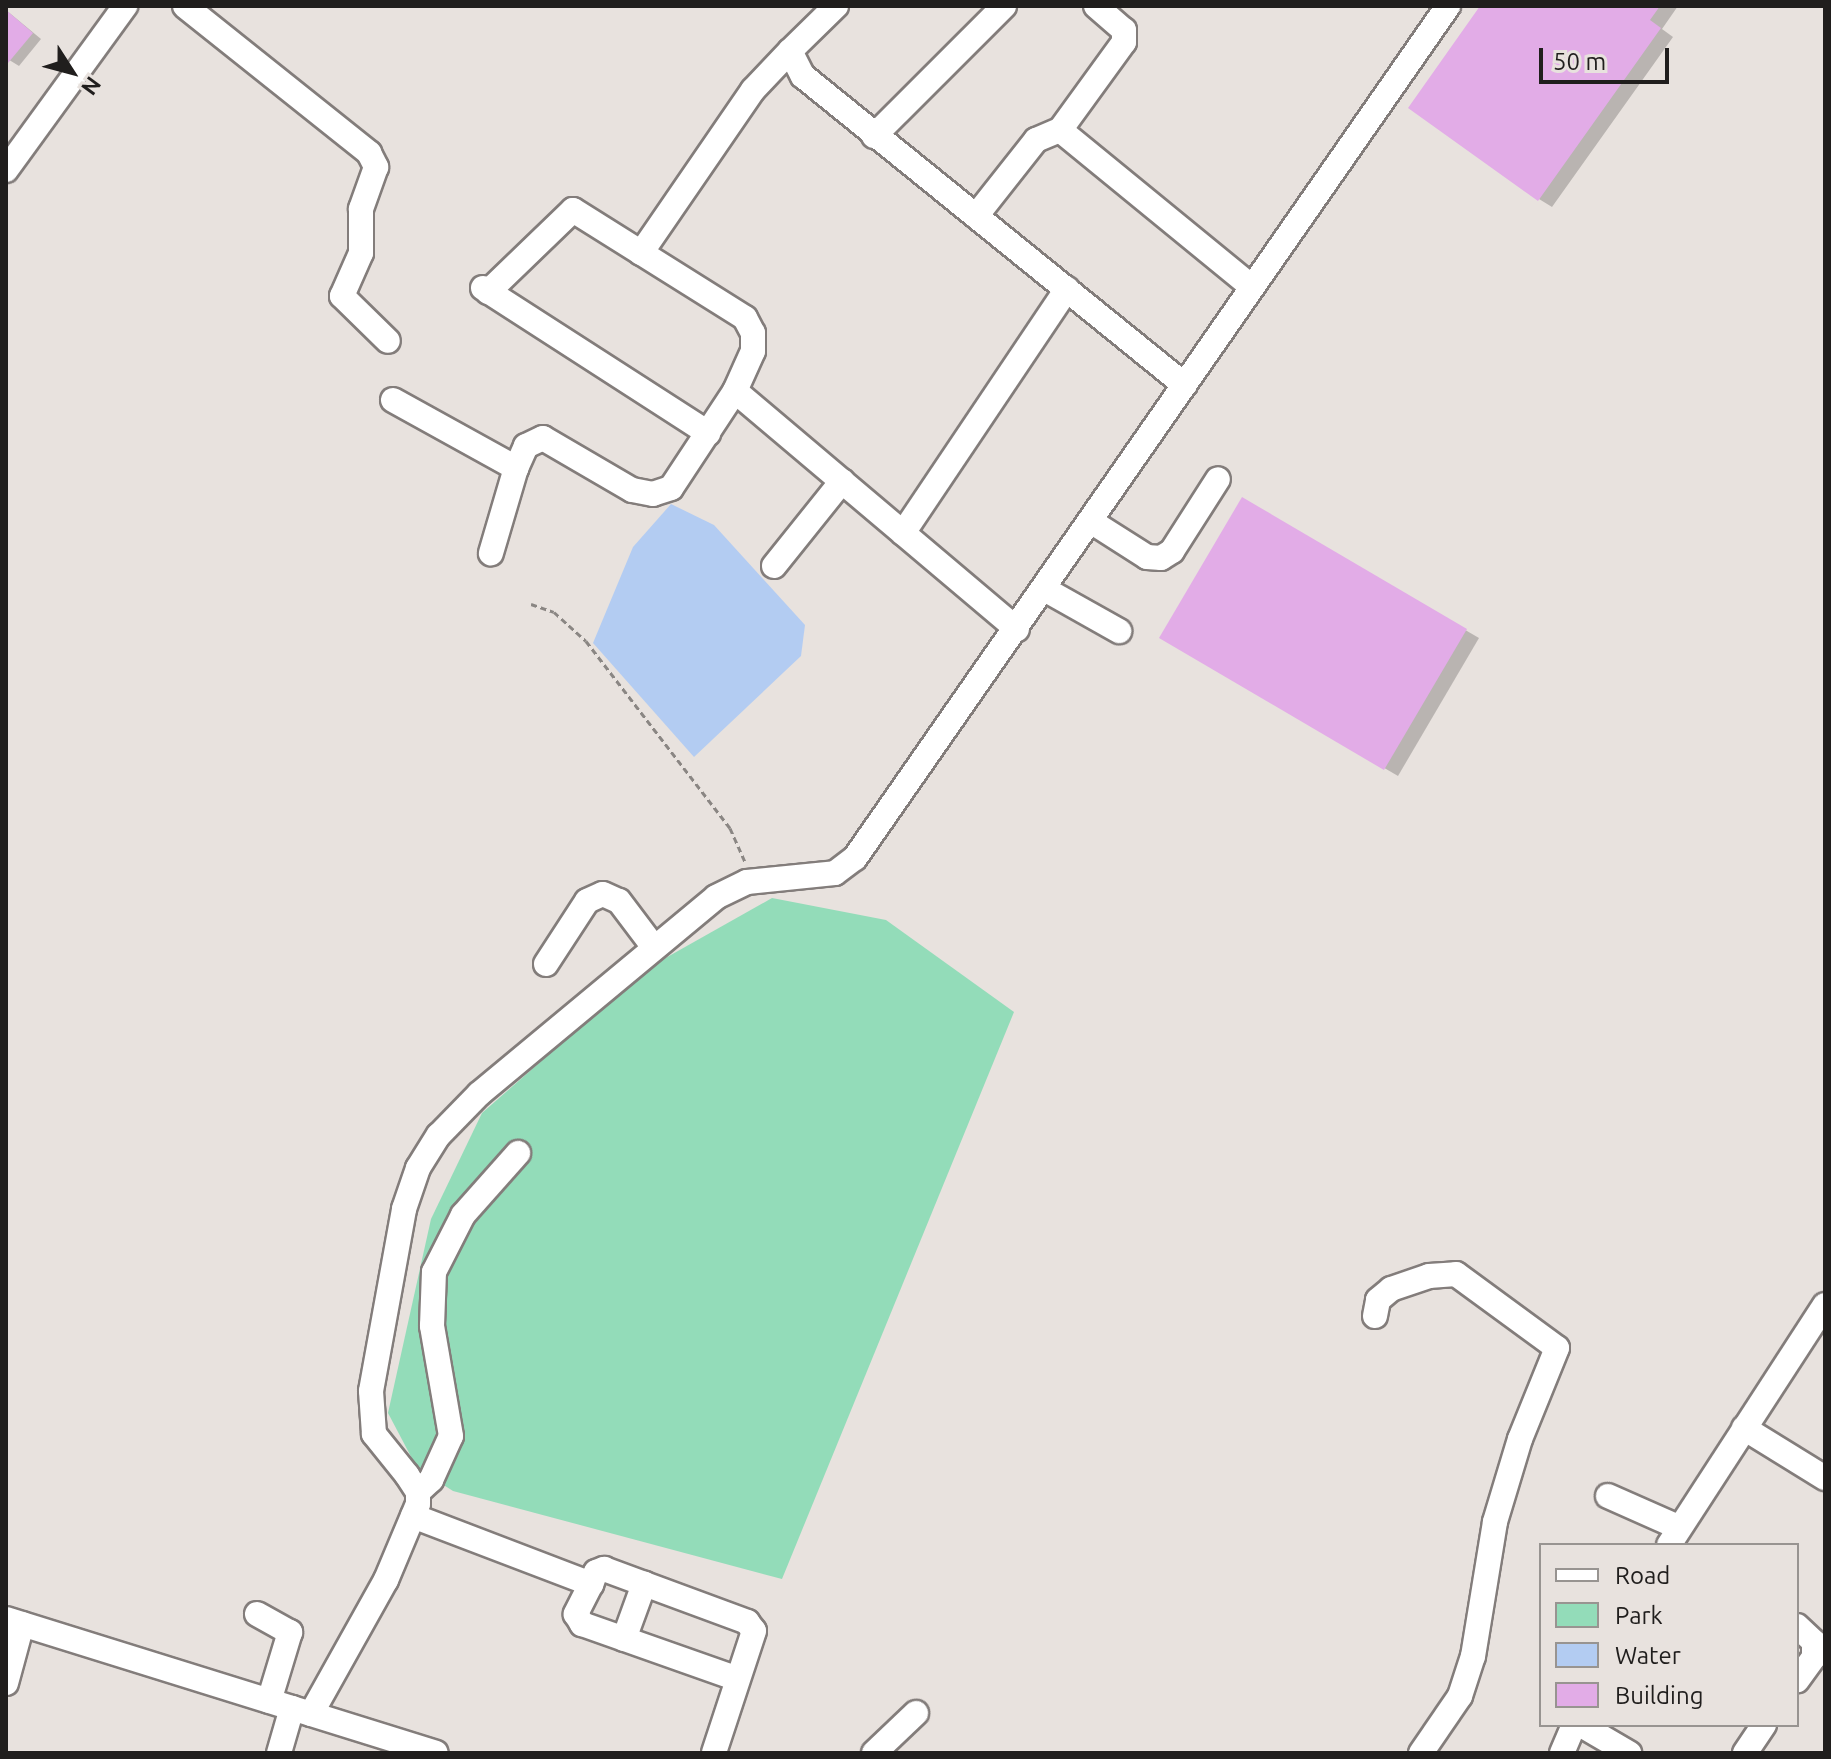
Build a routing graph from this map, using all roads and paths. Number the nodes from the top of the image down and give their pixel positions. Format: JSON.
{"nodes":[{"id":1,"x":125,"y":6,"type":"edge"},
{"id":2,"x":185,"y":6,"type":"edge"},
{"id":3,"x":836,"y":6,"type":"edge"},
{"id":4,"x":1004,"y":6,"type":"edge"},
{"id":5,"x":1096,"y":6,"type":"edge"},
{"id":6,"x":1448,"y":6,"type":"edge"},
{"id":7,"x":790,"y":51,"type":"junction"},
{"id":8,"x":1060,"y":130,"type":"junction"},
{"id":9,"x":874,"y":136,"type":"junction"},
{"id":10,"x":6,"y":170,"type":"edge"},
{"id":11,"x":976,"y":216,"type":"junction"},
{"id":12,"x":641,"y":253,"type":"junction"},
{"id":13,"x":1252,"y":287,"type":"junction"},
{"id":14,"x":1067,"y":289,"type":"junction"},
{"id":15,"x":388,"y":341,"type":"dead end"},
{"id":16,"x":1185,"y":385,"type":"junction"},
{"id":17,"x":735,"y":391,"type":"junction"},
{"id":18,"x":393,"y":400,"type":"dead end"},
{"id":19,"x":708,"y":433,"type":"junction"},
{"id":20,"x":516,"y":468,"type":"junction"},
{"id":21,"x":1218,"y":479,"type":"dead end"},
{"id":22,"x":842,"y":481,"type":"junction"},
{"id":23,"x":1092,"y":522,"type":"junction"},
{"id":24,"x":903,"y":533,"type":"junction"},
{"id":25,"x":491,"y":553,"type":"dead end"},
{"id":26,"x":774,"y":566,"type":"dead end"},
{"id":27,"x":1046,"y":590,"type":"junction"},
{"id":28,"x":531,"y":604,"type":"dead end"},
{"id":29,"x":1017,"y":629,"type":"junction"},
{"id":30,"x":1119,"y":631,"type":"dead end"},
{"id":31,"x":747,"y":882,"type":"junction"},
{"id":32,"x":653,"y":946,"type":"junction"},
{"id":33,"x":546,"y":964,"type":"dead end"},
{"id":34,"x":518,"y":1153,"type":"dead end"},
{"id":35,"x":1825,"y":1305,"type":"edge"},
{"id":36,"x":1375,"y":1316,"type":"dead end"},
{"id":37,"x":1744,"y":1428,"type":"junction"},
{"id":38,"x":1825,"y":1478,"type":"edge"},
{"id":39,"x":1608,"y":1496,"type":"dead end"},
{"id":40,"x":416,"y":1504,"type":"junction"},
{"id":41,"x":1674,"y":1536,"type":"edge"},
{"id":42,"x":591,"y":1584,"type":"junction"},
{"id":43,"x":644,"y":1584,"type":"junction"},
{"id":44,"x":257,"y":1614,"type":"dead end"},
{"id":45,"x":14,"y":1621,"type":"edge"},
{"id":46,"x":1799,"y":1628,"type":"edge"},
{"id":47,"x":624,"y":1639,"type":"junction"},
{"id":48,"x":1799,"y":1677,"type":"edge"},
{"id":49,"x":738,"y":1679,"type":"junction"},
{"id":50,"x":6,"y":1683,"type":"edge"},
{"id":51,"x":291,"y":1707,"type":"junction"},
{"id":52,"x":916,"y":1713,"type":"dead end"},
{"id":53,"x":1573,"y":1727,"type":"edge"},
{"id":54,"x":1584,"y":1727,"type":"edge"},
{"id":55,"x":1763,"y":1727,"type":"edge"},
{"id":56,"x":369,"y":1742,"type":"edge"},
{"id":57,"x":279,"y":1753,"type":"edge"},
{"id":58,"x":436,"y":1753,"type":"edge"},
{"id":59,"x":714,"y":1753,"type":"edge"},
{"id":60,"x":874,"y":1753,"type":"edge"},
{"id":61,"x":1421,"y":1753,"type":"edge"},
{"id":62,"x":1562,"y":1753,"type":"edge"},
{"id":63,"x":1629,"y":1753,"type":"edge"},
{"id":64,"x":1745,"y":1753,"type":"edge"}],
"edges":[{"from":1,"to":10,"type":"street"},
{"from":2,"to":15,"type":"street"},
{"from":3,"to":7,"type":"street"},
{"from":4,"to":9,"type":"street"},
{"from":5,"to":8,"type":"street"},
{"from":6,"to":13,"type":"street"},
{"from":7,"to":9,"type":"street"},
{"from":7,"to":12,"type":"street"},
{"from":8,"to":11,"type":"street"},
{"from":8,"to":13,"type":"street"},
{"from":9,"to":11,"type":"street"},
{"from":11,"to":14,"type":"street"},
{"from":12,"to":17,"type":"street"},
{"from":12,"to":19,"type":"street"},
{"from":13,"to":16,"type":"street"},
{"from":14,"to":16,"type":"street"},
{"from":14,"to":24,"type":"street"},
{"from":16,"to":23,"type":"street"},
{"from":17,"to":19,"type":"street"},
{"from":17,"to":22,"type":"street"},
{"from":18,"to":20,"type":"street"},
{"from":19,"to":20,"type":"street"},
{"from":20,"to":25,"type":"street"},
{"from":21,"to":23,"type":"street"},
{"from":22,"to":24,"type":"street"},
{"from":22,"to":26,"type":"street"},
{"from":23,"to":27,"type":"street"},
{"from":24,"to":29,"type":"street"},
{"from":27,"to":29,"type":"street"},
{"from":27,"to":30,"type":"street"},
{"from":28,"to":31,"type":"path"},
{"from":29,"to":31,"type":"street"},
{"from":31,"to":32,"type":"street"},
{"from":32,"to":33,"type":"street"},
{"from":32,"to":40,"type":"street"},
{"from":34,"to":40,"type":"street"},
{"from":35,"to":37,"type":"street"},
{"from":36,"to":61,"type":"street"},
{"from":37,"to":38,"type":"street"},
{"from":37,"to":41,"type":"street"},
{"from":39,"to":41,"type":"street"},
{"from":40,"to":42,"type":"street"},
{"from":40,"to":51,"type":"street"},
{"from":42,"to":43,"type":"street"},
{"from":42,"to":47,"type":"street"},
{"from":43,"to":47,"type":"street"},
{"from":43,"to":49,"type":"street"},
{"from":44,"to":51,"type":"street"},
{"from":45,"to":50,"type":"street"},
{"from":45,"to":51,"type":"street"},
{"from":46,"to":48,"type":"street"},
{"from":47,"to":49,"type":"street"},
{"from":49,"to":59,"type":"street"},
{"from":51,"to":56,"type":"street"},
{"from":51,"to":57,"type":"street"},
{"from":52,"to":60,"type":"street"},
{"from":53,"to":62,"type":"street"},
{"from":54,"to":63,"type":"street"},
{"from":55,"to":64,"type":"street"},
{"from":56,"to":58,"type":"street"}]}
